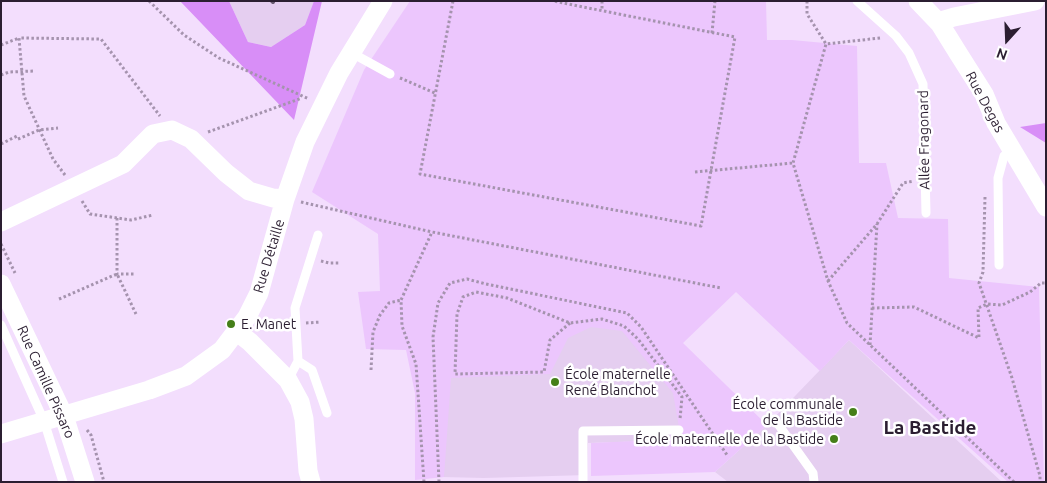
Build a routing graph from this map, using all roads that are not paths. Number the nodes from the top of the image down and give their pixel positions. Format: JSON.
{"nodes":[{"id":1,"x":382,"y":1,"type":"edge"},
{"id":2,"x":857,"y":1,"type":"edge"},
{"id":3,"x":918,"y":1,"type":"edge"},
{"id":4,"x":1036,"y":1,"type":"edge"},
{"id":5,"x":940,"y":24,"type":"junction"},
{"id":6,"x":350,"y":52,"type":"junction"},
{"id":7,"x":390,"y":74,"type":"road end"},
{"id":8,"x":1011,"y":150,"type":"junction"},
{"id":9,"x":286,"y":199,"type":"junction"},
{"id":10,"x":1046,"y":207,"type":"edge"},
{"id":11,"x":926,"y":213,"type":"dead end"},
{"id":12,"x":1,"y":222,"type":"edge"},
{"id":13,"x":318,"y":235,"type":"dead end"},
{"id":14,"x":999,"y":265,"type":"dead end"},
{"id":15,"x":2,"y":286,"type":"edge"},
{"id":16,"x":1,"y":325,"type":"edge"},
{"id":17,"x":236,"y":331,"type":"junction"},
{"id":18,"x":298,"y":361,"type":"junction"},
{"id":19,"x":288,"y":380,"type":"junction"},
{"id":20,"x":327,"y":413,"type":"dead end"},
{"id":21,"x":64,"y":416,"type":"junction"},
{"id":22,"x":44,"y":421,"type":"junction"},
{"id":23,"x":778,"y":424,"type":"dead end"},
{"id":24,"x":679,"y":430,"type":"road end"},
{"id":25,"x":1,"y":434,"type":"edge"},
{"id":26,"x":63,"y":482,"type":"edge"},
{"id":27,"x":85,"y":482,"type":"edge"},
{"id":28,"x":311,"y":482,"type":"edge"},
{"id":29,"x":583,"y":482,"type":"edge"},
{"id":30,"x":814,"y":482,"type":"edge"}],
"edges":[{"from":1,"to":6,"type":"street","name":"Rue Détaille"},
{"from":2,"to":11,"type":"lane","name":"Allée Fragonard"},
{"from":3,"to":5,"type":"street","name":"Rue Degas"},
{"from":4,"to":5,"type":"street"},
{"from":5,"to":8,"type":"street","name":"Rue Degas"},
{"from":6,"to":7,"type":"lane"},
{"from":6,"to":9,"type":"street","name":"Rue Détaille"},
{"from":8,"to":10,"type":"street","name":"Rue Degas"},
{"from":8,"to":14,"type":"lane"},
{"from":9,"to":12,"type":"street"},
{"from":9,"to":17,"type":"street","name":"Rue Détaille"},
{"from":13,"to":18,"type":"lane"},
{"from":15,"to":21,"type":"street","name":"Rue Camille Pissaro"},
{"from":16,"to":22,"type":"lane"},
{"from":17,"to":19,"type":"street"},
{"from":17,"to":21,"type":"street","name":"Rue Détaille"},
{"from":18,"to":19,"type":"lane"},
{"from":18,"to":20,"type":"lane"},
{"from":19,"to":28,"type":"street"},
{"from":21,"to":22,"type":"street","name":"Rue Détaille"},
{"from":21,"to":27,"type":"street","name":"Rue Camille Pissaro"},
{"from":22,"to":25,"type":"street","name":"Rue Détaille"},
{"from":22,"to":26,"type":"lane"},
{"from":23,"to":30,"type":"lane"},
{"from":24,"to":29,"type":"lane"}]}
